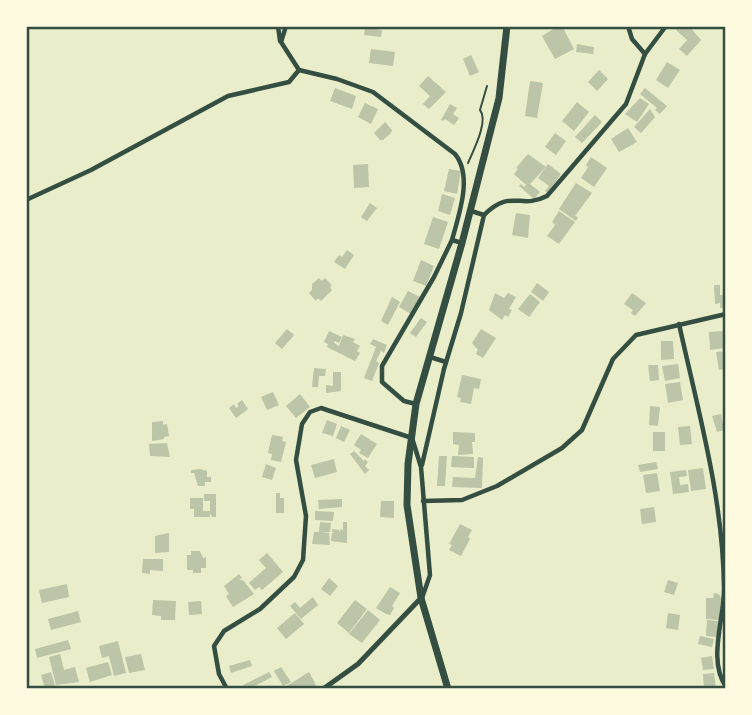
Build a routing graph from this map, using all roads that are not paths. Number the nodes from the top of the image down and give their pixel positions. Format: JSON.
{"nodes":[{"id":1,"x":278,"y":26,"type":"edge"},
{"id":2,"x":286,"y":26,"type":"edge"},
{"id":3,"x":507,"y":26,"type":"edge"},
{"id":4,"x":628,"y":26,"type":"edge"},
{"id":5,"x":666,"y":26,"type":"edge"},
{"id":6,"x":281,"y":42,"type":"junction"},
{"id":7,"x":645,"y":54,"type":"junction"},
{"id":8,"x":299,"y":70,"type":"junction"},
{"id":9,"x":26,"y":200,"type":"edge"},
{"id":10,"x":470,"y":211,"type":"junction"},
{"id":11,"x":484,"y":215,"type":"junction"},
{"id":12,"x":452,"y":240,"type":"junction"},
{"id":13,"x":462,"y":243,"type":"junction"},
{"id":14,"x":726,"y":314,"type":"edge"},
{"id":15,"x":680,"y":324,"type":"junction"},
{"id":16,"x":429,"y":357,"type":"junction"},
{"id":17,"x":446,"y":362,"type":"junction"},
{"id":18,"x":416,"y":404,"type":"junction"},
{"id":19,"x":412,"y":438,"type":"junction"},
{"id":20,"x":421,"y":467,"type":"junction"},
{"id":21,"x":423,"y":502,"type":"junction"},
{"id":22,"x":421,"y":598,"type":"junction"},
{"id":23,"x":726,"y":687,"type":"edge"},
{"id":24,"x":226,"y":689,"type":"edge"},
{"id":25,"x":323,"y":689,"type":"edge"},
{"id":26,"x":449,"y":689,"type":"edge"}],
"edges":[{"from":1,"to":6,"type":"street"},
{"from":2,"to":6,"type":"street"},
{"from":3,"to":10,"type":"highway"},
{"from":4,"to":7,"type":"street"},
{"from":5,"to":7,"type":"street"},
{"from":6,"to":8,"type":"street"},
{"from":7,"to":11,"type":"street"},
{"from":8,"to":9,"type":"street"},
{"from":8,"to":12,"type":"street"},
{"from":10,"to":11,"type":"street"},
{"from":10,"to":13,"type":"highway"},
{"from":11,"to":17,"type":"street"},
{"from":12,"to":13,"type":"street"},
{"from":12,"to":18,"type":"street"},
{"from":13,"to":16,"type":"highway"},
{"from":14,"to":15,"type":"street"},
{"from":15,"to":21,"type":"street"},
{"from":15,"to":23,"type":"street"},
{"from":16,"to":17,"type":"street"},
{"from":16,"to":18,"type":"highway"},
{"from":17,"to":20,"type":"street"},
{"from":18,"to":19,"type":"highway"},
{"from":19,"to":20,"type":"street"},
{"from":19,"to":22,"type":"highway"},
{"from":19,"to":24,"type":"street"},
{"from":20,"to":21,"type":"street"},
{"from":21,"to":22,"type":"street"},
{"from":22,"to":25,"type":"street"},
{"from":22,"to":26,"type":"highway"}]}
